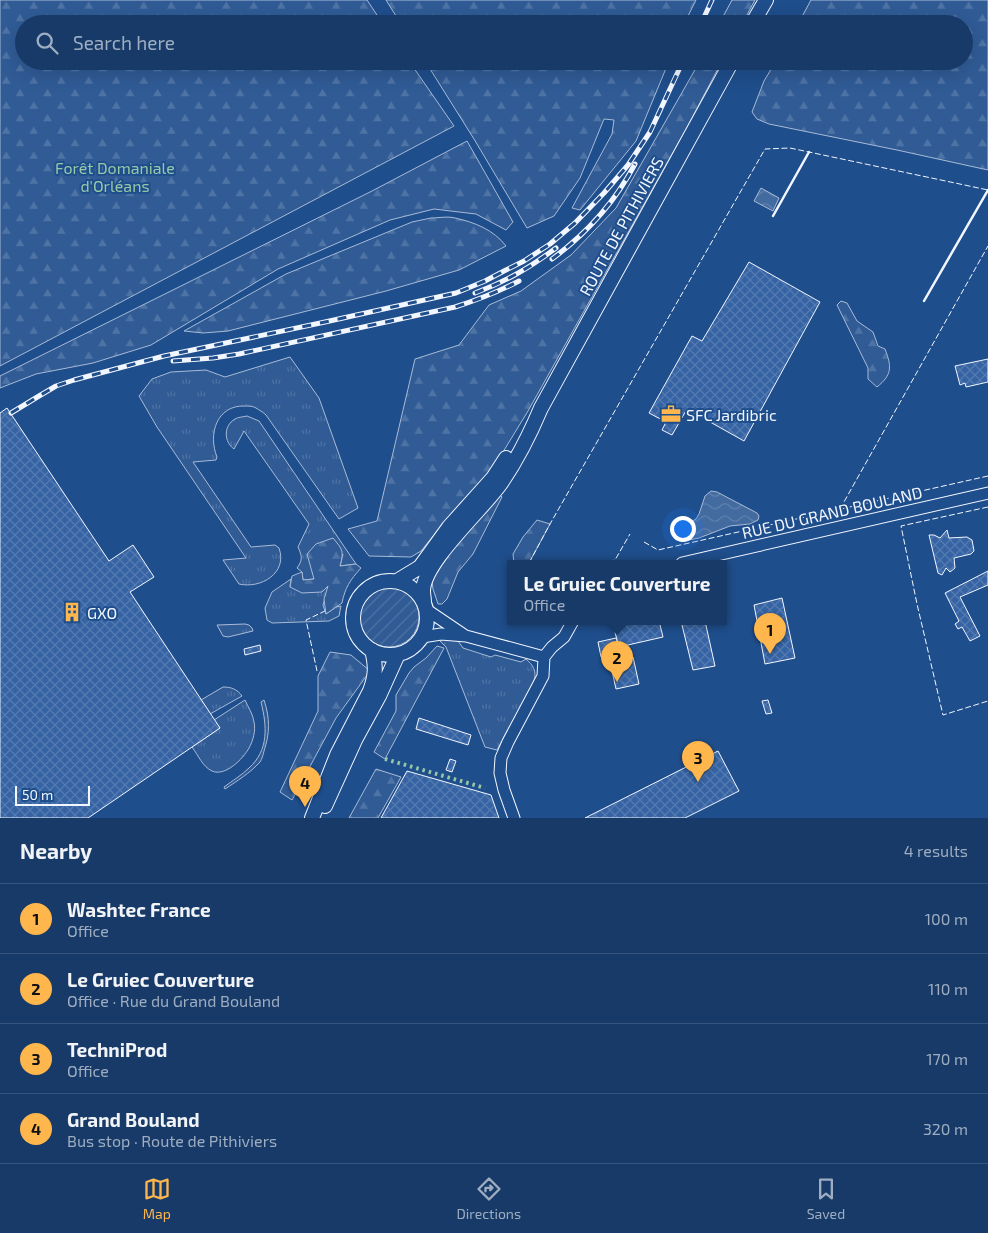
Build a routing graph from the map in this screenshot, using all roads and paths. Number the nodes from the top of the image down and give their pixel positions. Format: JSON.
{"nodes":[{"id":1,"x":766,"y":0,"type":"edge"},
{"id":2,"x":757,"y":15,"type":"edge"},
{"id":3,"x":727,"y":70,"type":"edge"},
{"id":4,"x":541,"y":408,"type":"junction"},
{"id":5,"x":988,"y":493,"type":"edge"},
{"id":6,"x":695,"y":560,"type":"edge"},
{"id":7,"x":397,"y":581,"type":"junction"},
{"id":8,"x":425,"y":606,"type":"junction"},
{"id":9,"x":571,"y":625,"type":"edge"},
{"id":10,"x":466,"y":636,"type":"junction"},
{"id":11,"x":422,"y":637,"type":"junction"},
{"id":12,"x":372,"y":650,"type":"junction"},
{"id":13,"x":398,"y":654,"type":"junction"},
{"id":14,"x":544,"y":657,"type":"junction"},
{"id":15,"x":312,"y":818,"type":"edge"},
{"id":16,"x":319,"y":818,"type":"edge"},
{"id":17,"x":514,"y":818,"type":"edge"}],
"edges":[{"from":1,"to":2,"type":"main road"},
{"from":3,"to":4,"type":"main road","name":"ROUTE DE PITHIVIERS"},
{"from":4,"to":7,"type":"main road","name":"ROUTE DE PITHIVIERS"},
{"from":4,"to":8,"type":"main road","name":"ROUTE DE PITHIVIERS"},
{"from":5,"to":6,"type":"street","name":"RUE DU GRAND BOULAND"},
{"from":7,"to":8,"type":"main road"},
{"from":7,"to":12,"type":"main road"},
{"from":8,"to":10,"type":"street"},
{"from":8,"to":11,"type":"main road"},
{"from":9,"to":14,"type":"street"},
{"from":10,"to":11,"type":"street"},
{"from":10,"to":14,"type":"street"},
{"from":11,"to":13,"type":"main road"},
{"from":12,"to":13,"type":"main road"},
{"from":12,"to":15,"type":"main road"},
{"from":13,"to":16,"type":"main road"},
{"from":14,"to":17,"type":"street"}]}
